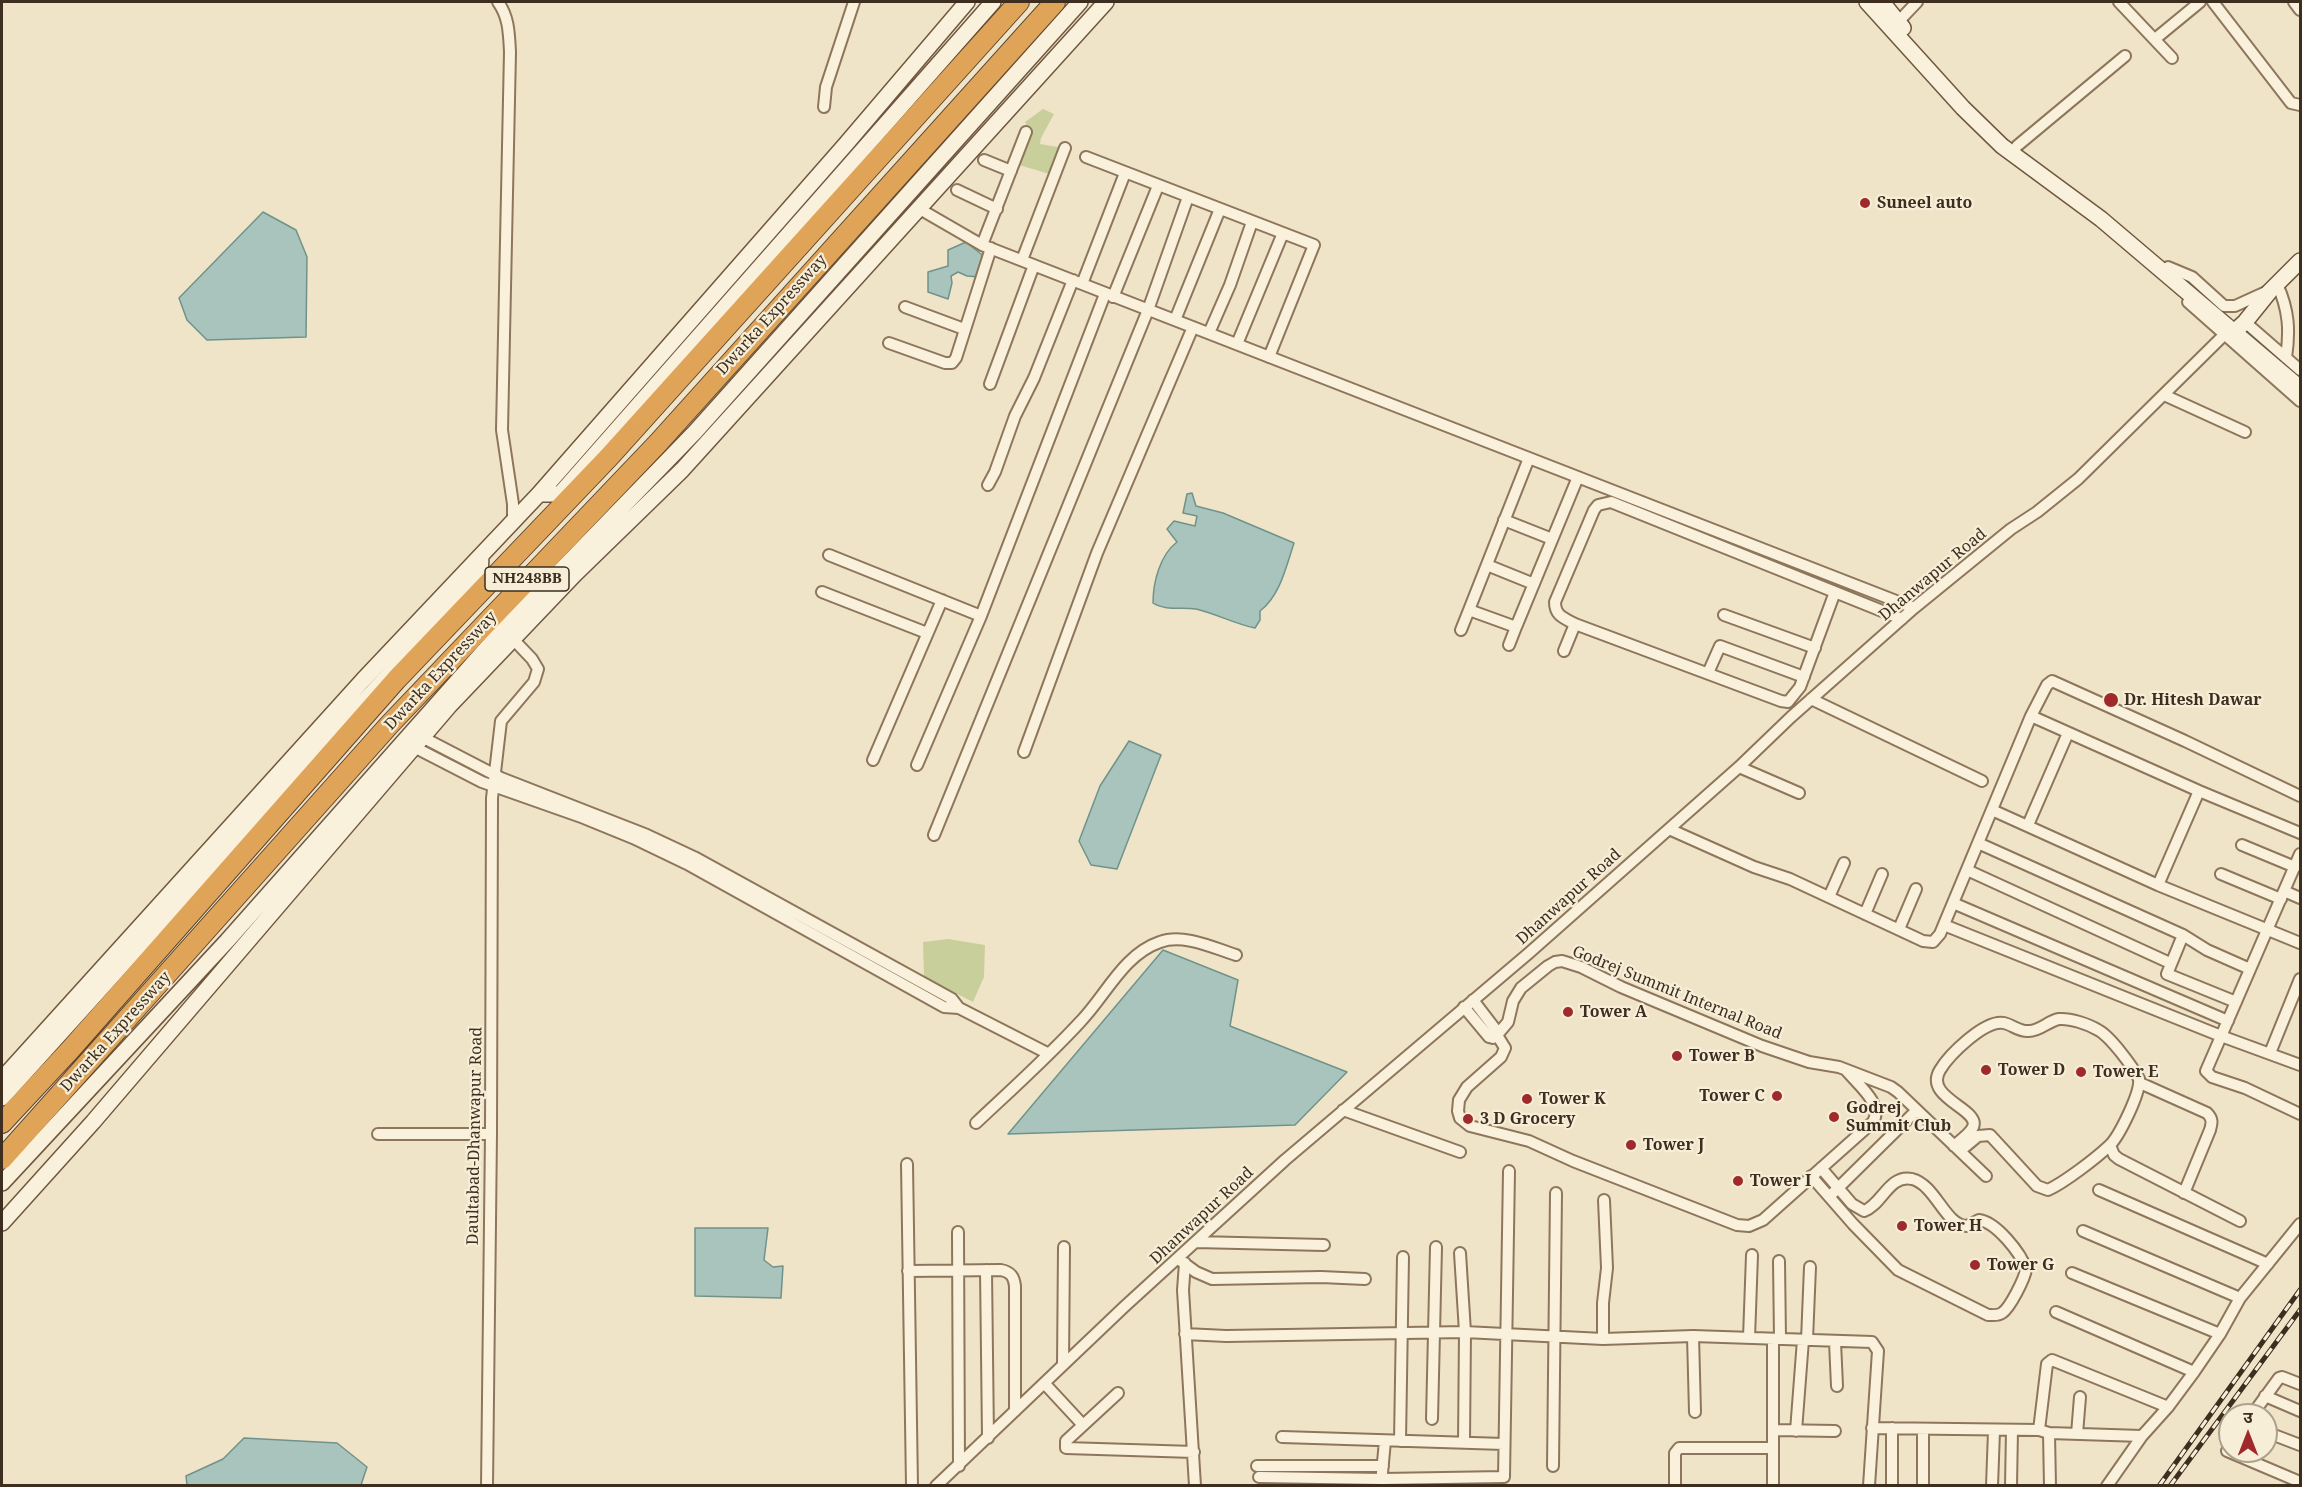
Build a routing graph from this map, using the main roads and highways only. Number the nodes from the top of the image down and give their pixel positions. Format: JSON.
{"nodes":[{"id":1,"x":1019,"y":2,"type":"edge"},
{"id":2,"x":1055,"y":2,"type":"edge"},
{"id":3,"x":2,"y":1123,"type":"edge"},
{"id":4,"x":2,"y":1159,"type":"edge"}],
"edges":[{"from":1,"to":3,"type":"highway","name":"Dwarka Expressway","number":"NH248BB"},
{"from":2,"to":4,"type":"highway","name":"Dwarka Expressway","number":"NH248BB"}]}
